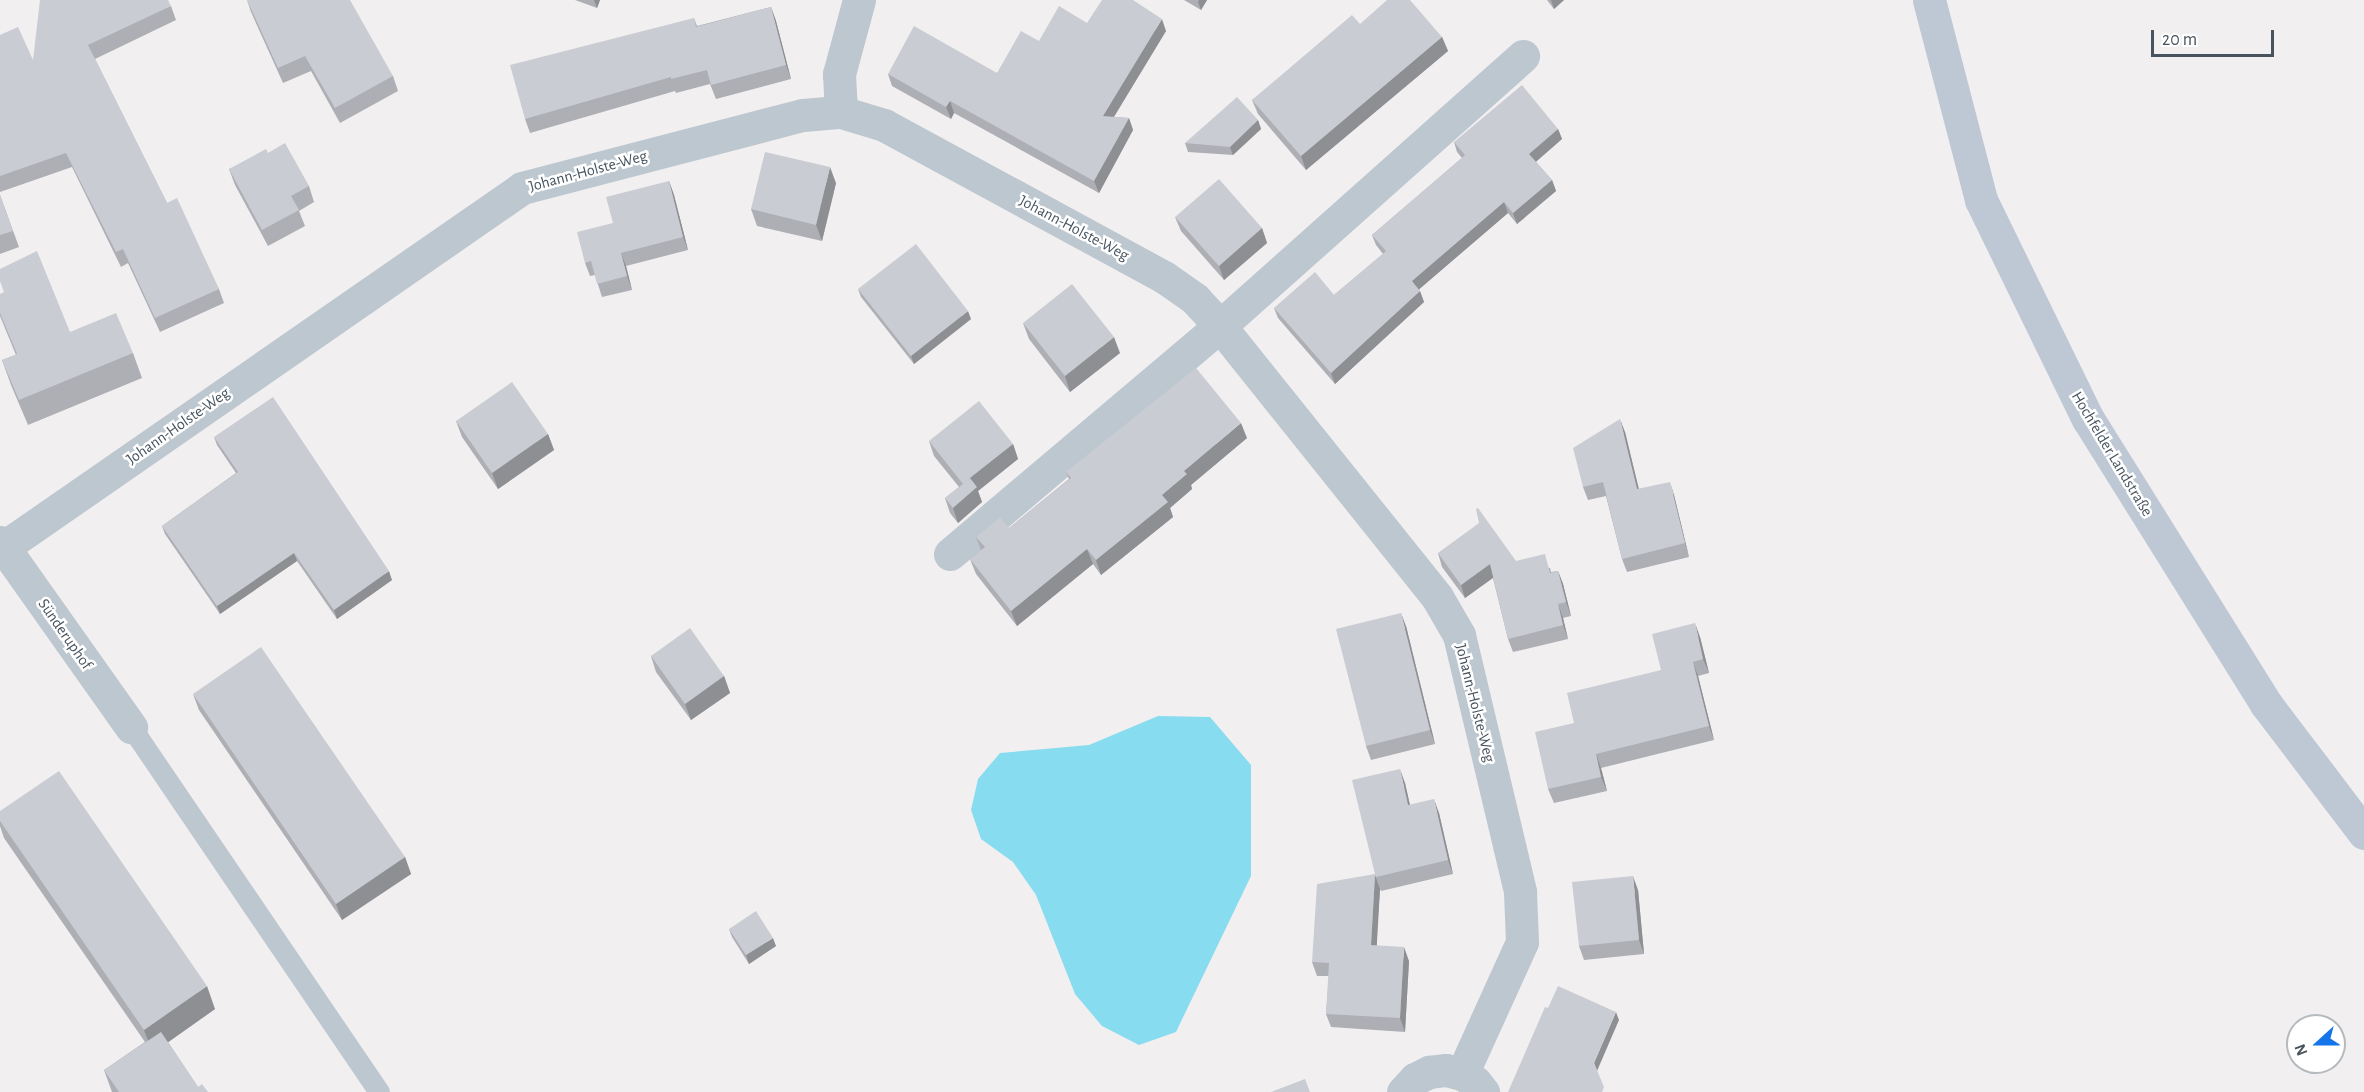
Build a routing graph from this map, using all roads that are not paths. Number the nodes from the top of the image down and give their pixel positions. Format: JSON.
{"nodes":[{"id":1,"x":859,"y":0,"type":"edge"},
{"id":2,"x":1929,"y":0,"type":"edge"},
{"id":3,"x":1523,"y":56,"type":"dead end"},
{"id":4,"x":842,"y":112,"type":"junction"},
{"id":5,"x":1220,"y":326,"type":"junction"},
{"id":6,"x":2,"y":544,"type":"edge"},
{"id":7,"x":950,"y":554,"type":"dead end"},
{"id":8,"x":131,"y":727,"type":"joint"},
{"id":9,"x":2364,"y":833,"type":"edge"},
{"id":10,"x":1472,"y":1083,"type":"edge"},
{"id":11,"x":379,"y":1092,"type":"edge"},
{"id":12,"x":1403,"y":1092,"type":"edge"}],
"edges":[{"from":1,"to":4,"type":"street"},
{"from":2,"to":9,"type":"main road","name":"Hochfelder Landstraße"},
{"from":3,"to":5,"type":"street"},
{"from":4,"to":5,"type":"street","name":"Johann-Holste-Weg"},
{"from":4,"to":6,"type":"street","name":"Johann-Holste-Weg"},
{"from":5,"to":7,"type":"street"},
{"from":5,"to":10,"type":"street","name":"Johann-Holste-Weg"},
{"from":6,"to":8,"type":"street","name":"Sünderuphof"},
{"from":8,"to":11,"type":"lane"},
{"from":10,"to":12,"type":"street","name":"Johann-Holste-Weg"}]}
